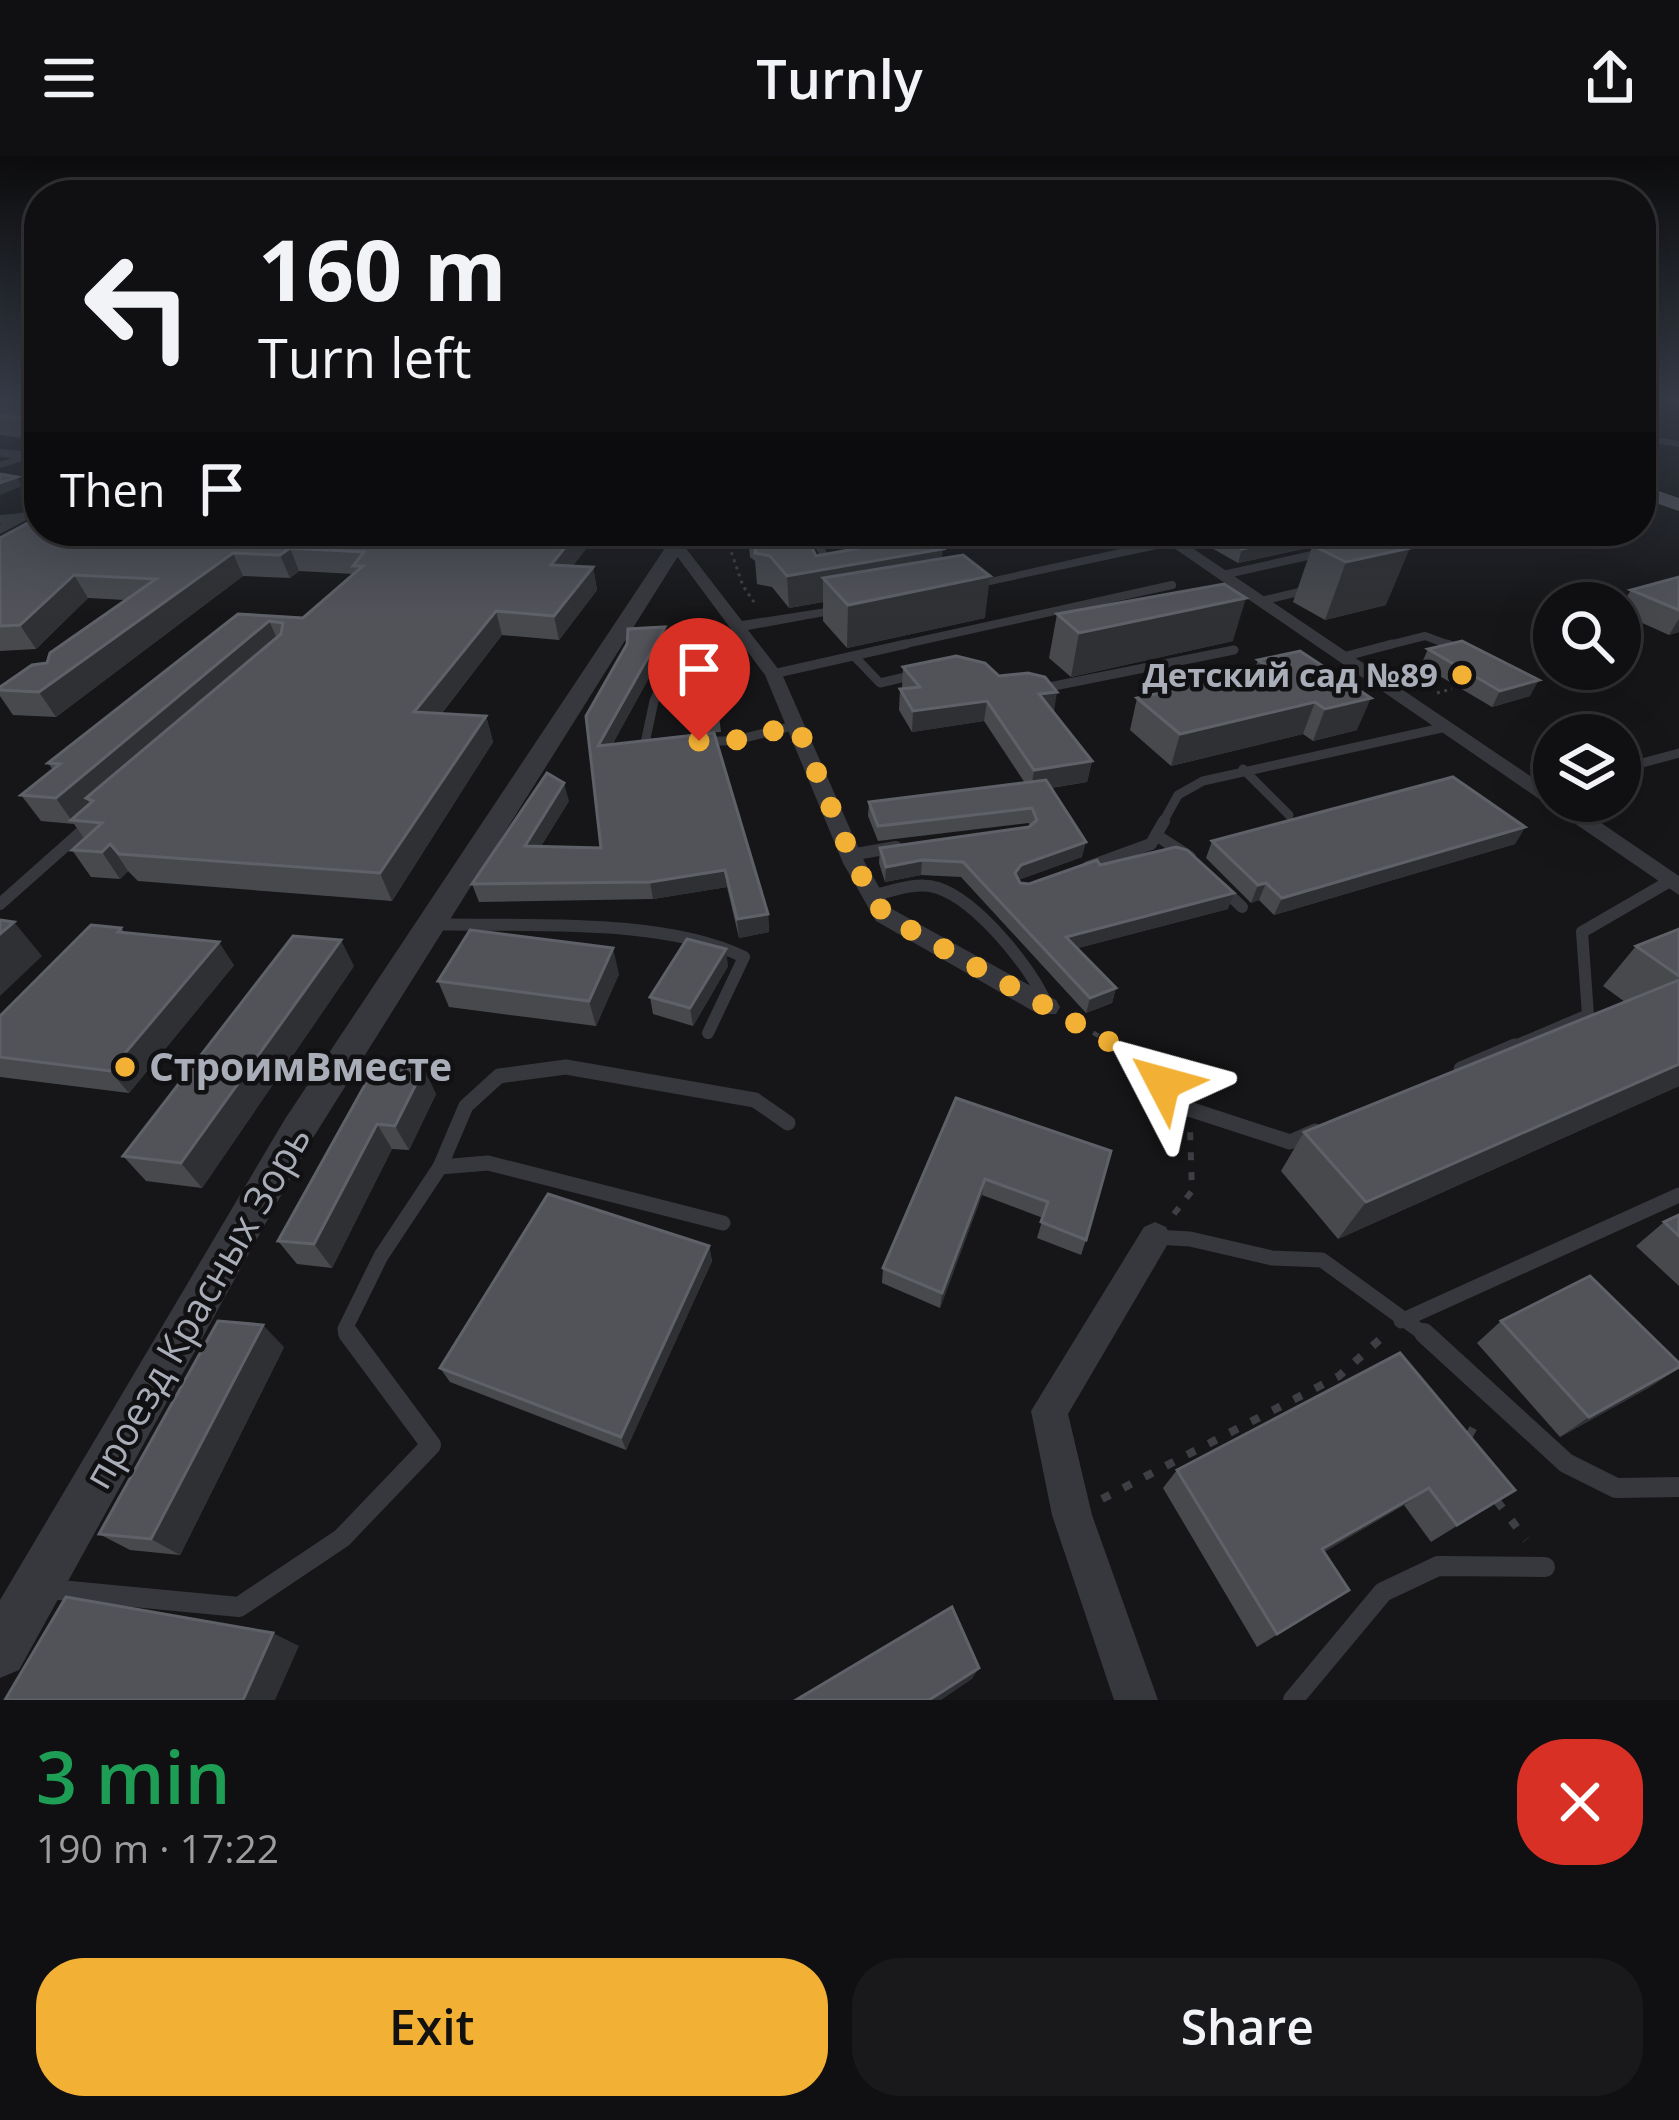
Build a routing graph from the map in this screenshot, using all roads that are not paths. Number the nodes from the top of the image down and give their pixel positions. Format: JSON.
{"nodes":[{"id":1,"x":23,"y":517,"type":"joint"},
{"id":2,"x":0,"y":519,"type":"edge"},
{"id":3,"x":0,"y":530,"type":"edge"},
{"id":4,"x":670,"y":546,"type":"edge"},
{"id":5,"x":680,"y":546,"type":"edge"},
{"id":6,"x":819,"y":546,"type":"edge"},
{"id":7,"x":921,"y":546,"type":"edge"},
{"id":8,"x":1147,"y":546,"type":"edge"},
{"id":9,"x":1180,"y":546,"type":"edge"},
{"id":10,"x":1328,"y":551,"type":"edge"},
{"id":11,"x":908,"y":557,"type":"edge"},
{"id":12,"x":842,"y":569,"type":"edge"},
{"id":13,"x":1223,"y":575,"type":"junction"},
{"id":14,"x":955,"y":583,"type":"edge"},
{"id":15,"x":1172,"y":585,"type":"dead end"},
{"id":16,"x":1326,"y":586,"type":"dead end"},
{"id":17,"x":878,"y":601,"type":"edge"},
{"id":18,"x":1261,"y":601,"type":"junction"},
{"id":19,"x":736,"y":627,"type":"junction"},
{"id":20,"x":1234,"y":650,"type":"dead end"},
{"id":21,"x":1473,"y":656,"type":"edge"},
{"id":22,"x":855,"y":657,"type":"junction"},
{"id":23,"x":1343,"y":657,"type":"junction"},
{"id":24,"x":935,"y":670,"type":"edge"},
{"id":25,"x":668,"y":671,"type":"dead end"},
{"id":26,"x":773,"y":674,"type":"junction"},
{"id":27,"x":1032,"y":686,"type":"edge"},
{"id":28,"x":797,"y":725,"type":"junction"},
{"id":29,"x":1446,"y":727,"type":"junction"},
{"id":30,"x":699,"y":741,"type":"edge"},
{"id":31,"x":663,"y":742,"type":"edge"},
{"id":32,"x":1679,"y":754,"type":"edge"},
{"id":33,"x":1641,"y":764,"type":"edge"},
{"id":34,"x":1243,"y":770,"type":"junction"},
{"id":35,"x":1533,"y":783,"type":"edge"},
{"id":36,"x":107,"y":809,"type":"edge"},
{"id":37,"x":1289,"y":814,"type":"dead end"},
{"id":38,"x":1589,"y":822,"type":"edge"},
{"id":39,"x":1156,"y":835,"type":"junction"},
{"id":40,"x":920,"y":844,"type":"edge"},
{"id":41,"x":850,"y":856,"type":"junction"},
{"id":42,"x":1195,"y":862,"type":"edge"},
{"id":43,"x":1080,"y":870,"type":"edge"},
{"id":44,"x":1211,"y":877,"type":"edge"},
{"id":45,"x":1675,"y":884,"type":"edge"},
{"id":46,"x":872,"y":896,"type":"junction"},
{"id":47,"x":0,"y":904,"type":"edge"},
{"id":48,"x":1242,"y":907,"type":"dead end"},
{"id":49,"x":430,"y":924,"type":"junction"},
{"id":50,"x":1047,"y":1006,"type":"joint"},
{"id":51,"x":709,"y":1033,"type":"dead end"},
{"id":52,"x":1439,"y":1078,"type":"edge"},
{"id":53,"x":1190,"y":1109,"type":"road end"},
{"id":54,"x":788,"y":1123,"type":"dead end"},
{"id":55,"x":1333,"y":1124,"type":"edge"},
{"id":56,"x":440,"y":1167,"type":"junction"},
{"id":57,"x":1679,"y":1195,"type":"edge"},
{"id":58,"x":723,"y":1223,"type":"dead end"},
{"id":59,"x":1155,"y":1237,"type":"joint"},
{"id":60,"x":1403,"y":1320,"type":"junction"},
{"id":61,"x":1679,"y":1487,"type":"edge"},
{"id":62,"x":1545,"y":1567,"type":"road end"},
{"id":63,"x":36,"y":1588,"type":"junction"},
{"id":64,"x":0,"y":1651,"type":"edge"},
{"id":65,"x":1136,"y":1700,"type":"edge"},
{"id":66,"x":1293,"y":1700,"type":"edge"}],
"edges":[{"from":1,"to":2,"type":"lane"},
{"from":1,"to":3,"type":"street"},
{"from":4,"to":49,"type":"street","name":"проезд Красных Зорь"},
{"from":5,"to":19,"type":"street"},
{"from":6,"to":12,"type":"lane"},
{"from":7,"to":11,"type":"lane"},
{"from":8,"to":14,"type":"street"},
{"from":9,"to":13,"type":"street"},
{"from":10,"to":13,"type":"lane"},
{"from":13,"to":18,"type":"street"},
{"from":15,"to":22,"type":"lane"},
{"from":16,"to":18,"type":"lane"},
{"from":17,"to":19,"type":"street"},
{"from":18,"to":23,"type":"street"},
{"from":19,"to":26,"type":"street"},
{"from":20,"to":27,"type":"lane"},
{"from":21,"to":23,"type":"lane"},
{"from":22,"to":24,"type":"lane"},
{"from":22,"to":26,"type":"lane"},
{"from":23,"to":29,"type":"street"},
{"from":25,"to":31,"type":"lane"},
{"from":26,"to":28,"type":"street"},
{"from":28,"to":30,"type":"lane"},
{"from":28,"to":41,"type":"street"},
{"from":29,"to":34,"type":"lane"},
{"from":29,"to":35,"type":"street"},
{"from":32,"to":33,"type":"lane"},
{"from":34,"to":37,"type":"lane"},
{"from":34,"to":39,"type":"lane"},
{"from":36,"to":47,"type":"lane"},
{"from":38,"to":45,"type":"street"},
{"from":39,"to":42,"type":"lane"},
{"from":39,"to":43,"type":"lane"},
{"from":40,"to":41,"type":"lane"},
{"from":41,"to":46,"type":"street"},
{"from":44,"to":48,"type":"lane"},
{"from":45,"to":52,"type":"lane"},
{"from":46,"to":50,"type":"street"},
{"from":46,"to":50,"type":"lane"},
{"from":49,"to":51,"type":"lane"},
{"from":49,"to":63,"type":"street","name":"проезд Красных Зорь"},
{"from":53,"to":55,"type":"lane"},
{"from":54,"to":56,"type":"lane"},
{"from":56,"to":58,"type":"lane"},
{"from":56,"to":63,"type":"lane"},
{"from":57,"to":60,"type":"lane"},
{"from":59,"to":60,"type":"lane"},
{"from":59,"to":65,"type":"street"},
{"from":60,"to":61,"type":"lane"},
{"from":62,"to":66,"type":"lane"},
{"from":63,"to":64,"type":"street","name":"проезд Красных Зорь"}]}
